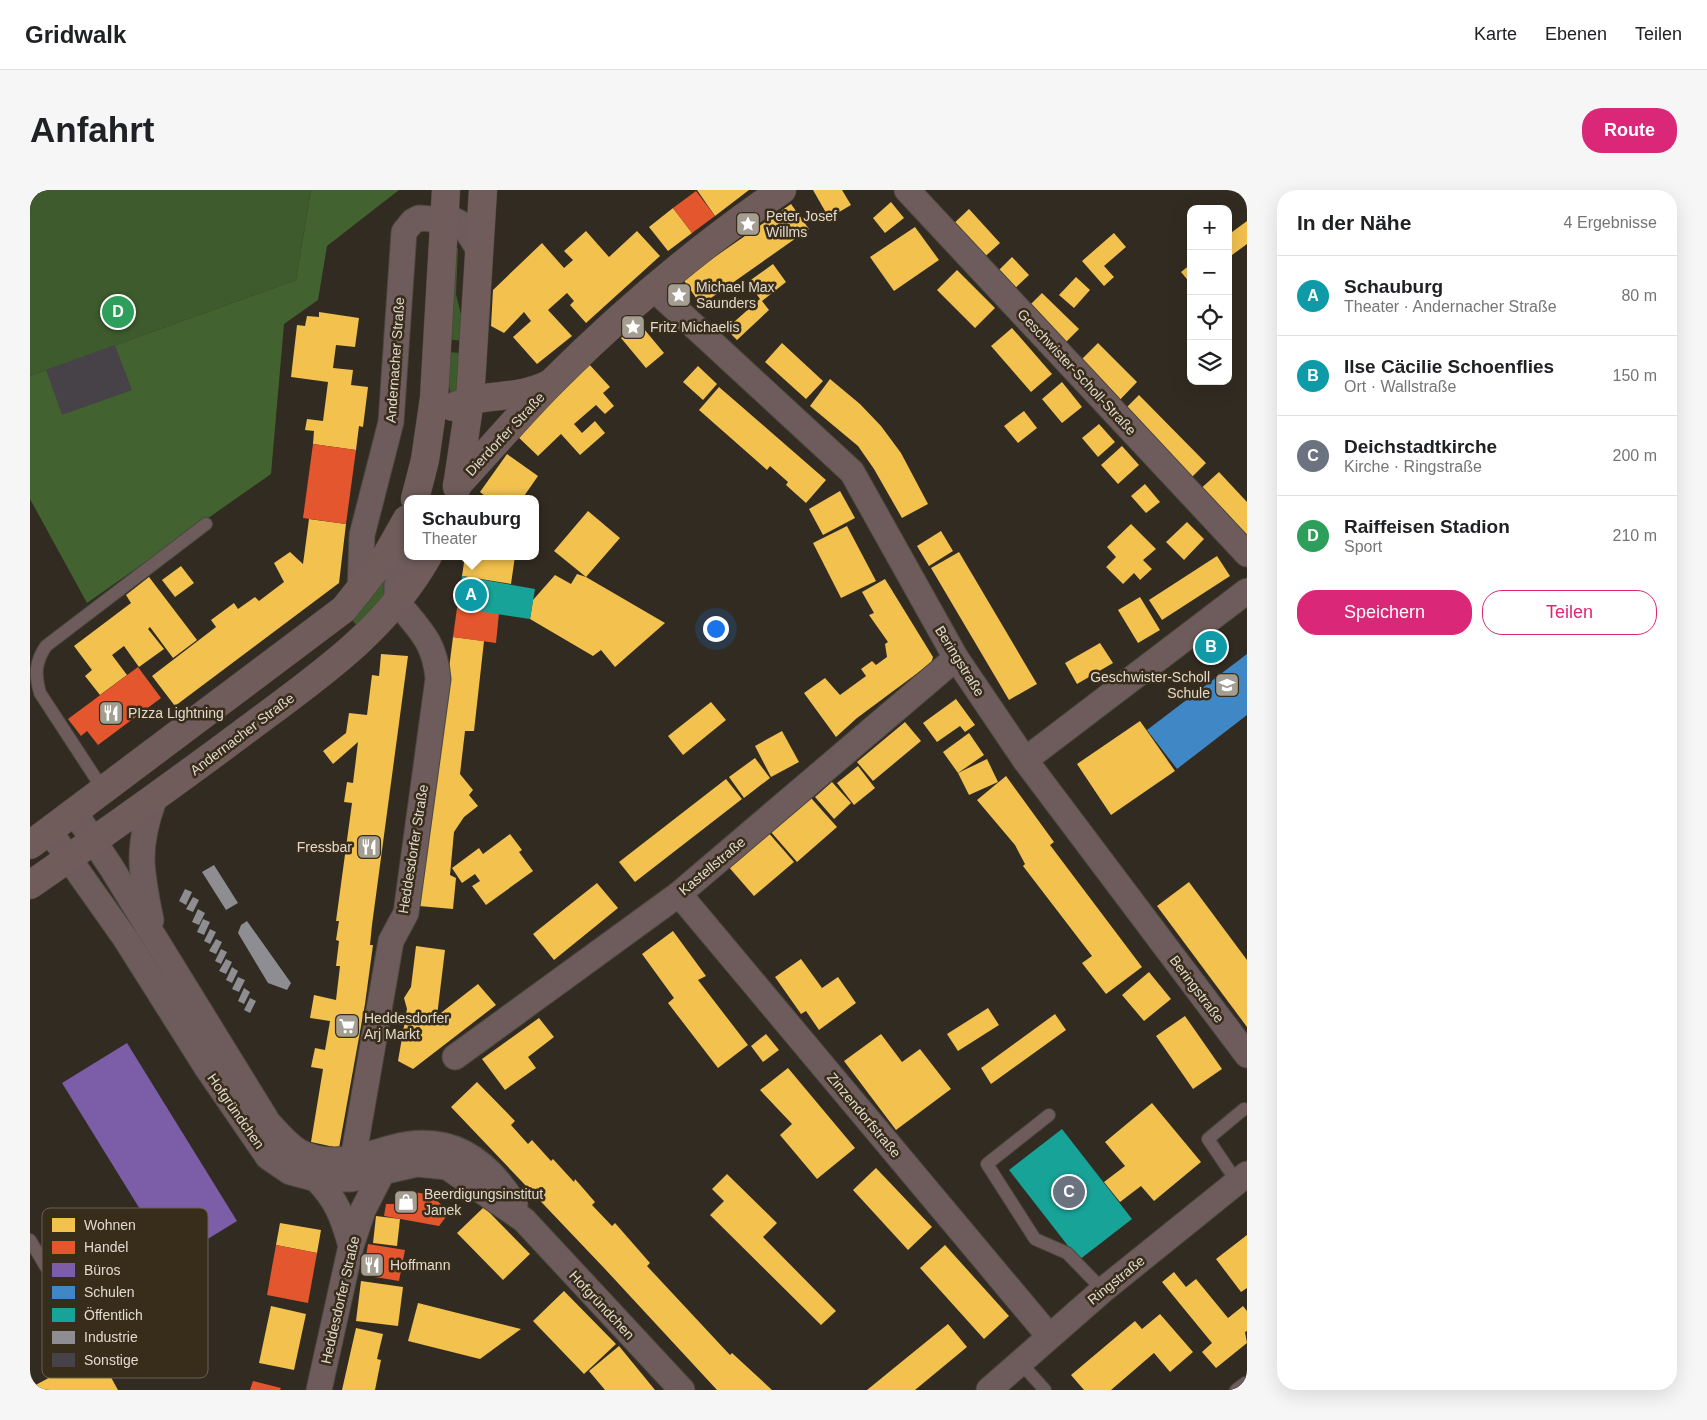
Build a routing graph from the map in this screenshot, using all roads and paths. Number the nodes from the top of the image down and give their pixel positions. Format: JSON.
{"nodes":[{"id":1,"x":446,"y":190,"type":"edge"},
{"id":2,"x":483,"y":190,"type":"edge"},
{"id":3,"x":782,"y":190,"type":"edge"},
{"id":4,"x":907,"y":190,"type":"edge"},
{"id":5,"x":445,"y":220,"type":"junction"},
{"id":6,"x":480,"y":251,"type":"junction"},
{"id":7,"x":654,"y":289,"type":"junction"},
{"id":8,"x":552,"y":382,"type":"junction"},
{"id":9,"x":470,"y":400,"type":"junction"},
{"id":10,"x":431,"y":425,"type":"junction"},
{"id":11,"x":455,"y":492,"type":"edge"},
{"id":12,"x":416,"y":495,"type":"edge"},
{"id":13,"x":206,"y":524,"type":"dead end"},
{"id":14,"x":404,"y":524,"type":"edge"},
{"id":15,"x":1247,"y":554,"type":"edge"},
{"id":16,"x":404,"y":558,"type":"edge"},
{"id":17,"x":425,"y":560,"type":"edge"},
{"id":18,"x":1247,"y":591,"type":"edge"},
{"id":19,"x":360,"y":592,"type":"junction"},
{"id":20,"x":397,"y":602,"type":"junction"},
{"id":21,"x":956,"y":658,"type":"junction"},
{"id":22,"x":1024,"y":760,"type":"junction"},
{"id":23,"x":104,"y":791,"type":"junction"},
{"id":24,"x":154,"y":800,"type":"junction"},
{"id":25,"x":75,"y":813,"type":"junction"},
{"id":26,"x":40,"y":838,"type":"edge"},
{"id":27,"x":94,"y":841,"type":"junction"},
{"id":28,"x":69,"y":858,"type":"junction"},
{"id":29,"x":30,"y":885,"type":"edge"},
{"id":30,"x":679,"y":894,"type":"junction"},
{"id":31,"x":155,"y":940,"type":"junction"},
{"id":32,"x":1247,"y":1056,"type":"edge"},
{"id":33,"x":455,"y":1057,"type":"dead end"},
{"id":34,"x":1244,"y":1109,"type":"dead end"},
{"id":35,"x":1050,"y":1115,"type":"dead end"},
{"id":36,"x":345,"y":1166,"type":"junction"},
{"id":37,"x":383,"y":1171,"type":"junction"},
{"id":38,"x":1242,"y":1178,"type":"edge"},
{"id":39,"x":316,"y":1180,"type":"junction"},
{"id":40,"x":363,"y":1210,"type":"junction"},
{"id":41,"x":524,"y":1220,"type":"junction"},
{"id":42,"x":30,"y":1240,"type":"edge"},
{"id":43,"x":351,"y":1246,"type":"junction"},
{"id":44,"x":42,"y":1260,"type":"edge"},
{"id":45,"x":1103,"y":1290,"type":"junction"},
{"id":46,"x":1050,"y":1336,"type":"junction"},
{"id":47,"x":1019,"y":1361,"type":"junction"},
{"id":48,"x":319,"y":1390,"type":"edge"},
{"id":49,"x":682,"y":1390,"type":"edge"},
{"id":50,"x":989,"y":1390,"type":"edge"},
{"id":51,"x":1045,"y":1390,"type":"edge"}],
"edges":[{"from":1,"to":5,"type":"street"},
{"from":2,"to":6,"type":"street"},
{"from":3,"to":7,"type":"street","name":"Dierdorfer Straße"},
{"from":4,"to":15,"type":"street","name":"Geschwister-Scholl-Straße"},
{"from":5,"to":6,"type":"street","name":"Andernacher Straße"},
{"from":5,"to":10,"type":"street"},
{"from":5,"to":19,"type":"street","name":"Andernacher Straße"},
{"from":6,"to":9,"type":"street"},
{"from":7,"to":8,"type":"street","name":"Dierdorfer Straße"},
{"from":7,"to":21,"type":"street","name":"Beringstraße"},
{"from":8,"to":9,"type":"street","name":"Dierdorfer Straße"},
{"from":8,"to":11,"type":"street","name":"Dierdorfer Straße"},
{"from":9,"to":10,"type":"street","name":"Dierdorfer Straße"},
{"from":9,"to":11,"type":"street"},
{"from":10,"to":12,"type":"street"},
{"from":13,"to":23,"type":"lane"},
{"from":14,"to":19,"type":"street"},
{"from":16,"to":20,"type":"street"},
{"from":17,"to":20,"type":"street","name":"Andernacher Straße"},
{"from":18,"to":22,"type":"street"},
{"from":19,"to":23,"type":"street"},
{"from":20,"to":24,"type":"street","name":"Andernacher Straße"},
{"from":20,"to":36,"type":"street","name":"Heddesdorfer Straße"},
{"from":21,"to":22,"type":"street","name":"Beringstraße"},
{"from":21,"to":30,"type":"street","name":"Kastellstraße"},
{"from":22,"to":32,"type":"street","name":"Beringstraße"},
{"from":23,"to":25,"type":"street"},
{"from":24,"to":27,"type":"street","name":"Andernacher Straße"},
{"from":24,"to":31,"type":"street"},
{"from":25,"to":26,"type":"street"},
{"from":25,"to":27,"type":"street","name":"Hofgründchen"},
{"from":26,"to":28,"type":"street","name":"Hofgründchen"},
{"from":27,"to":28,"type":"street","name":"Andernacher Straße"},
{"from":27,"to":31,"type":"street","name":"Hofgründchen"},
{"from":28,"to":29,"type":"street","name":"Andernacher Straße"},
{"from":28,"to":39,"type":"street","name":"Hofgründchen"},
{"from":30,"to":33,"type":"street","name":"Kastellstraße"},
{"from":30,"to":46,"type":"street","name":"Zinzendorfstraße"},
{"from":31,"to":36,"type":"street","name":"Hofgründchen"},
{"from":34,"to":38,"type":"lane"},
{"from":35,"to":45,"type":"lane"},
{"from":36,"to":37,"type":"street","name":"Hofgründchen"},
{"from":36,"to":39,"type":"street","name":"Hofgründchen"},
{"from":36,"to":40,"type":"street"},
{"from":36,"to":41,"type":"street","name":"Hofgründchen"},
{"from":37,"to":40,"type":"street","name":"Heddesdorfer Straße"},
{"from":37,"to":41,"type":"street","name":"Hofgründchen"},
{"from":38,"to":45,"type":"street","name":"Ringstraße"},
{"from":39,"to":43,"type":"street"},
{"from":40,"to":43,"type":"street","name":"Heddesdorfer Straße"},
{"from":41,"to":49,"type":"street","name":"Hofgründchen"},
{"from":42,"to":44,"type":"lane"},
{"from":43,"to":48,"type":"street","name":"Heddesdorfer Straße"},
{"from":45,"to":46,"type":"street","name":"Ringstraße"},
{"from":46,"to":47,"type":"street","name":"Ringstraße"},
{"from":47,"to":50,"type":"street","name":"Ringstraße"},
{"from":47,"to":51,"type":"lane"}]}
